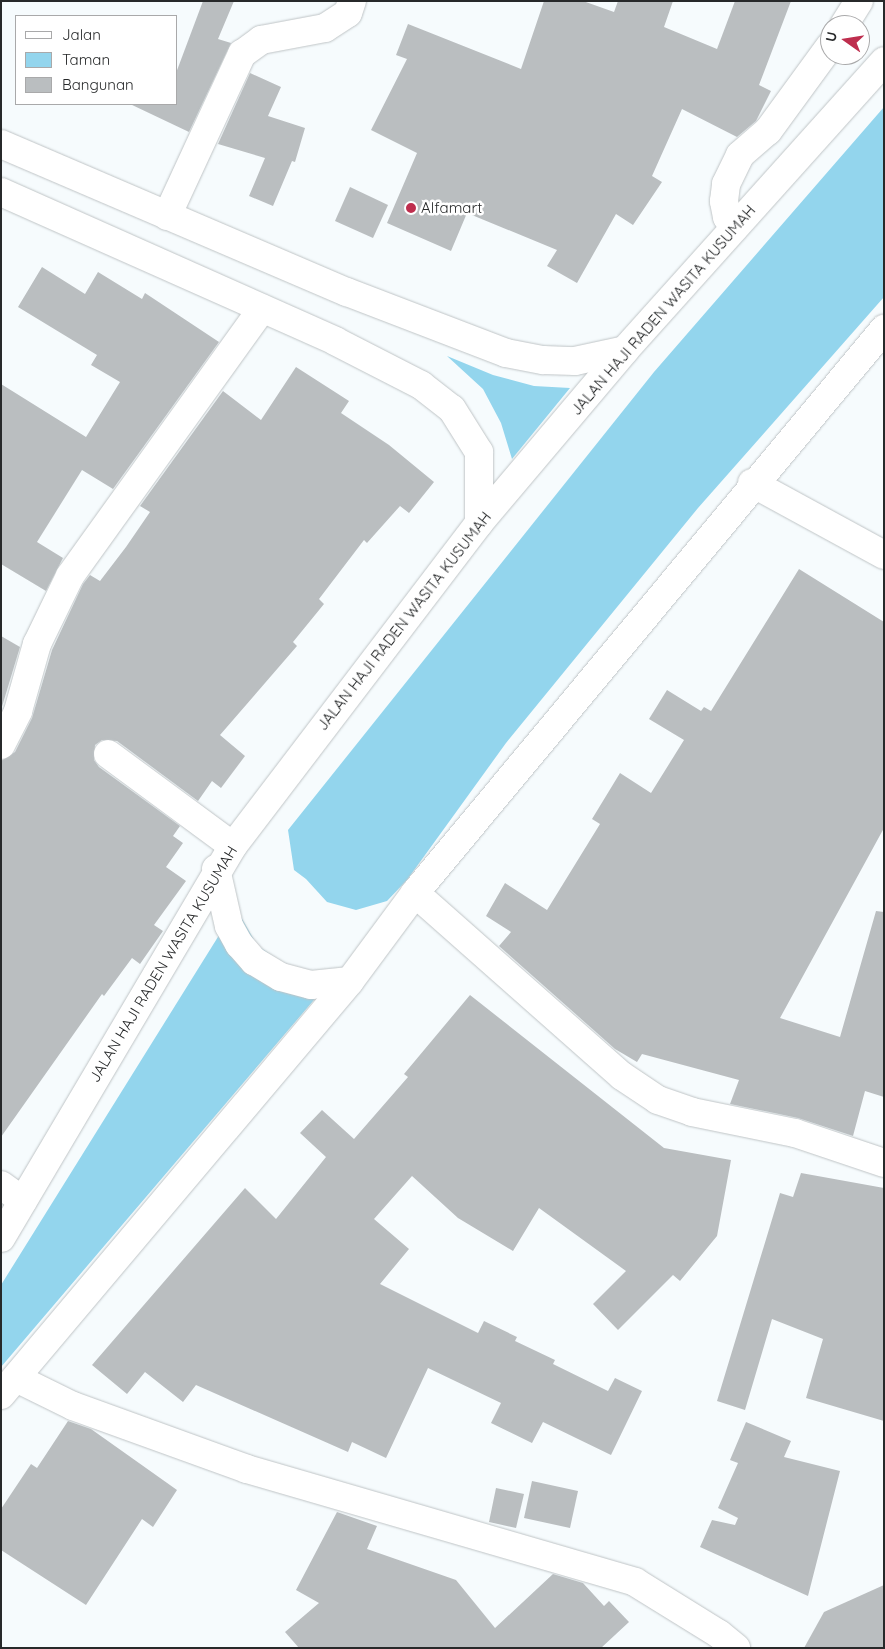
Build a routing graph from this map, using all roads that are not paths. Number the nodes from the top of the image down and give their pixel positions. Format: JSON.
{"nodes":[{"id":1,"x":352,"y":1,"type":"edge"},
{"id":2,"x":859,"y":1,"type":"edge"},
{"id":3,"x":850,"y":15,"type":"edge"},
{"id":4,"x":820,"y":60,"type":"edge"},
{"id":5,"x":884,"y":61,"type":"edge"},
{"id":6,"x":1,"y":144,"type":"edge"},
{"id":7,"x":1,"y":192,"type":"edge"},
{"id":8,"x":167,"y":216,"type":"junction"},
{"id":9,"x":734,"y":228,"type":"junction"},
{"id":10,"x":262,"y":308,"type":"junction"},
{"id":11,"x":884,"y":328,"type":"edge"},
{"id":12,"x":625,"y":350,"type":"junction"},
{"id":13,"x":752,"y":483,"type":"junction"},
{"id":14,"x":479,"y":523,"type":"junction"},
{"id":15,"x":884,"y":556,"type":"edge"},
{"id":16,"x":1,"y":745,"type":"edge"},
{"id":17,"x":108,"y":754,"type":"dead end"},
{"id":18,"x":232,"y":846,"type":"junction"},
{"id":19,"x":216,"y":869,"type":"junction"},
{"id":20,"x":415,"y":892,"type":"junction"},
{"id":21,"x":350,"y":981,"type":"junction"},
{"id":22,"x":884,"y":1163,"type":"edge"},
{"id":23,"x":1,"y":1185,"type":"edge"},
{"id":24,"x":23,"y":1201,"type":"junction"},
{"id":25,"x":1,"y":1238,"type":"edge"},
{"id":26,"x":9,"y":1387,"type":"edge"},
{"id":27,"x":736,"y":1648,"type":"edge"}],
"edges":[{"from":1,"to":8,"type":"main road"},
{"from":2,"to":3,"type":"main road"},
{"from":4,"to":9,"type":"main road"},
{"from":5,"to":9,"type":"main road","name":"JALAN HAJI RADEN WASITA KUSUMAH"},
{"from":6,"to":8,"type":"main road"},
{"from":7,"to":10,"type":"main road"},
{"from":8,"to":12,"type":"main road"},
{"from":9,"to":12,"type":"main road","name":"JALAN HAJI RADEN WASITA KUSUMAH"},
{"from":10,"to":14,"type":"main road"},
{"from":10,"to":16,"type":"main road"},
{"from":11,"to":13,"type":"main road"},
{"from":12,"to":14,"type":"main road","name":"JALAN HAJI RADEN WASITA KUSUMAH"},
{"from":13,"to":15,"type":"main road"},
{"from":13,"to":20,"type":"main road"},
{"from":14,"to":18,"type":"main road","name":"JALAN HAJI RADEN WASITA KUSUMAH"},
{"from":17,"to":18,"type":"main road"},
{"from":18,"to":19,"type":"main road","name":"JALAN HAJI RADEN WASITA KUSUMAH"},
{"from":19,"to":21,"type":"main road"},
{"from":19,"to":24,"type":"main road","name":"JALAN HAJI RADEN WASITA KUSUMAH"},
{"from":20,"to":21,"type":"main road"},
{"from":20,"to":22,"type":"main road"},
{"from":21,"to":26,"type":"main road"},
{"from":23,"to":24,"type":"main road"},
{"from":24,"to":25,"type":"main road","name":"JALAN HAJI RADEN WASITA KUSUMAH"},
{"from":26,"to":27,"type":"main road"}]}
